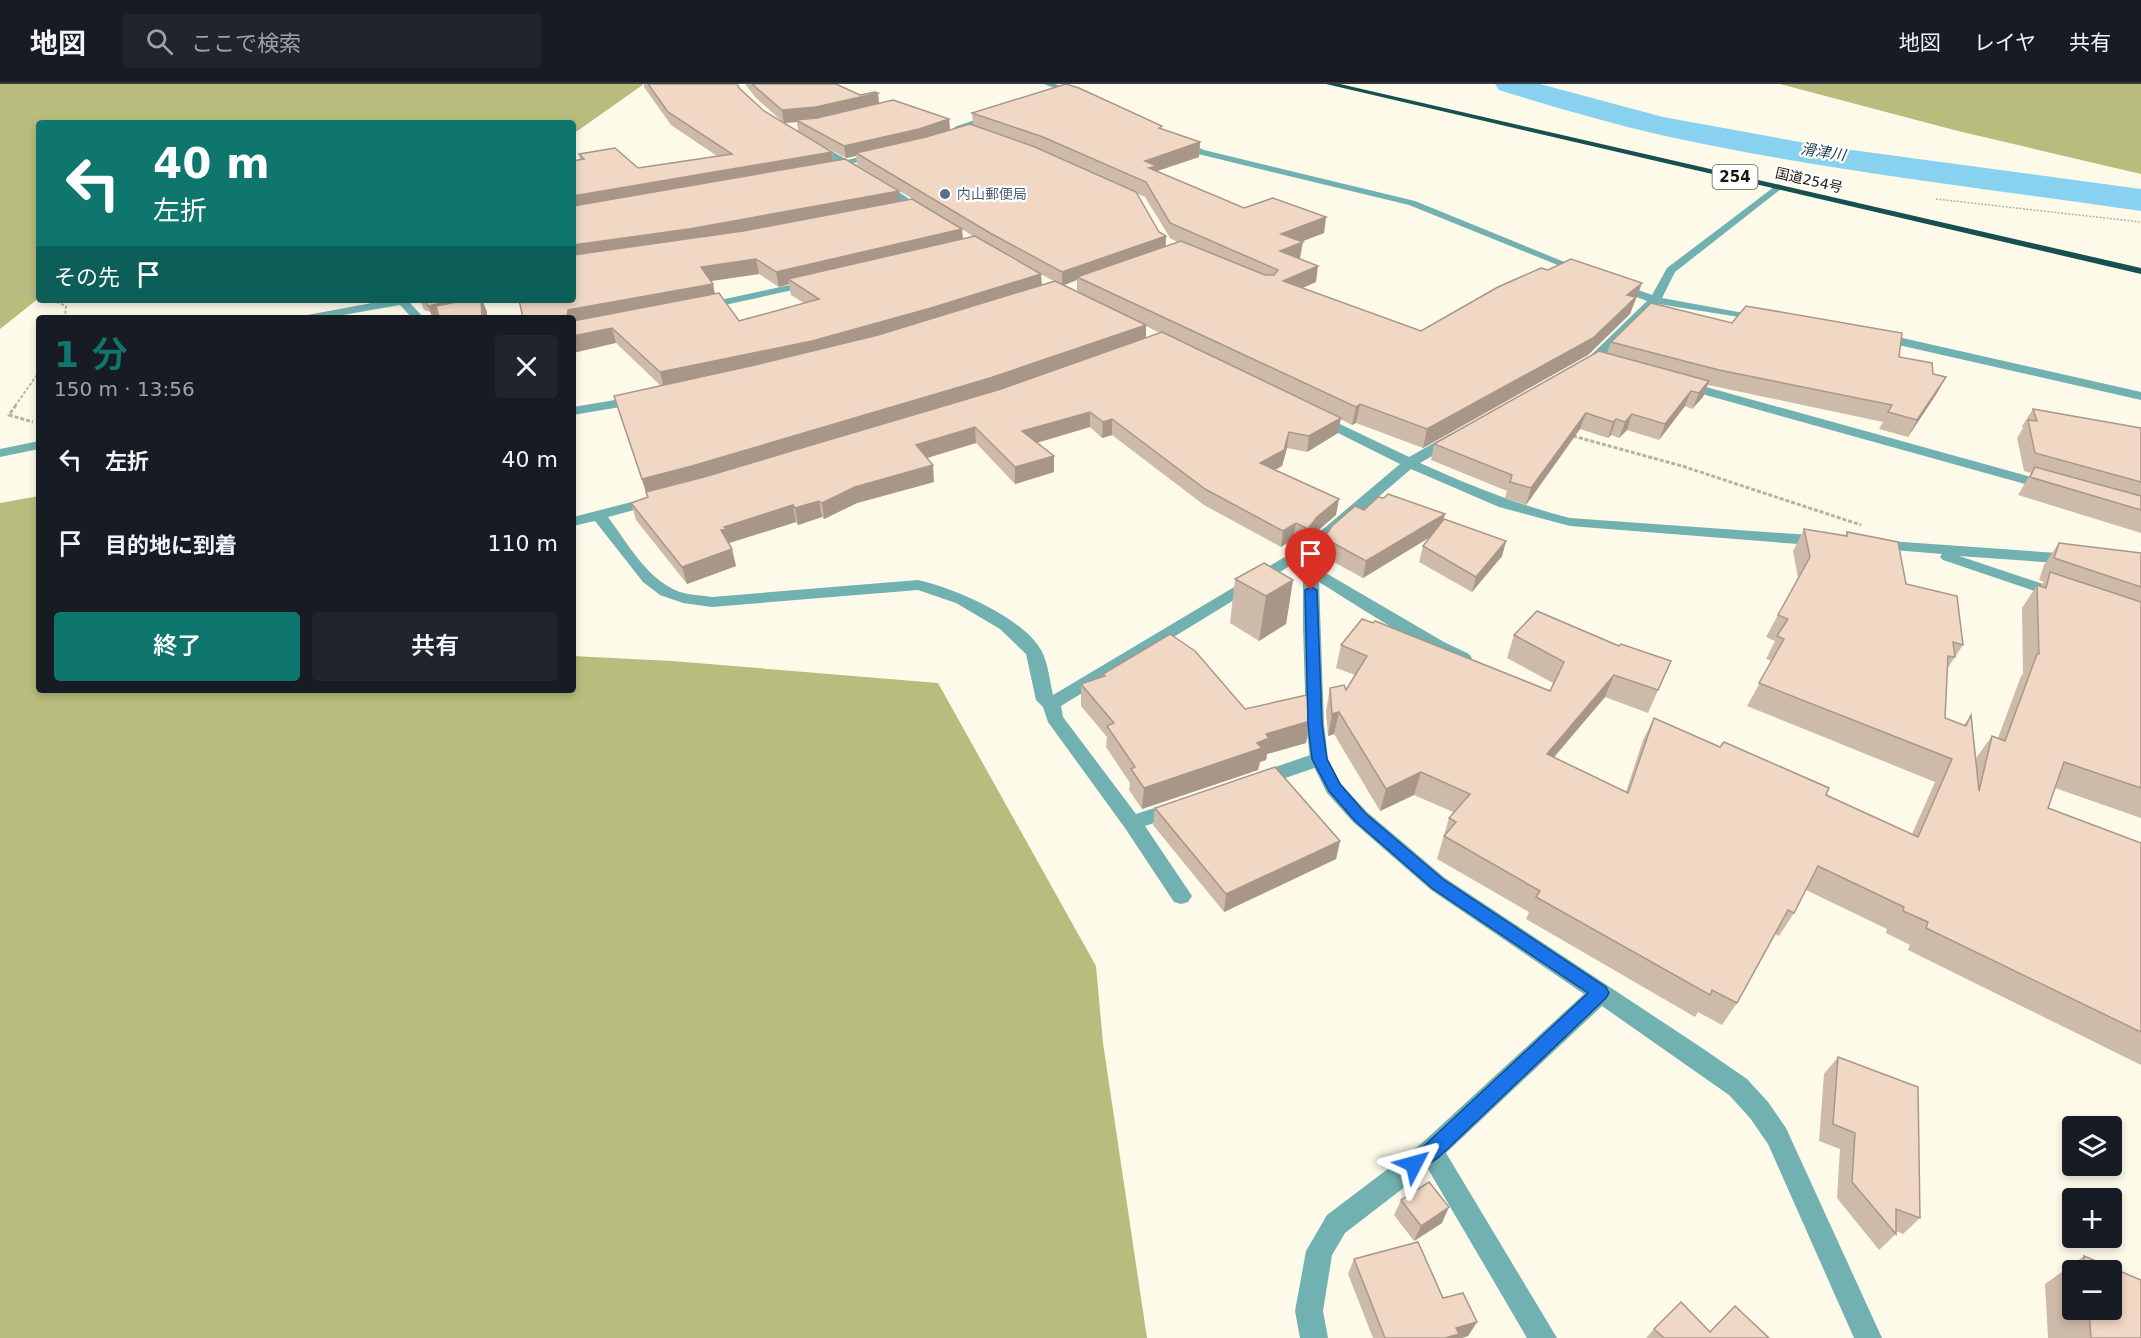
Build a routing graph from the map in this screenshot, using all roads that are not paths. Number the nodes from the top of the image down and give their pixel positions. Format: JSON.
{"nodes":[{"id":1,"x":1048,"y":84,"type":"edge"},
{"id":2,"x":1330,"y":84,"type":"edge"},
{"id":3,"x":1080,"y":87,"type":"edge"},
{"id":4,"x":1069,"y":91,"type":"junction"},
{"id":5,"x":1058,"y":94,"type":"edge"},
{"id":6,"x":1090,"y":100,"type":"edge"},
{"id":7,"x":1002,"y":113,"type":"edge"},
{"id":8,"x":960,"y":130,"type":"edge"},
{"id":9,"x":1164,"y":134,"type":"edge"},
{"id":10,"x":802,"y":138,"type":"edge"},
{"id":11,"x":895,"y":151,"type":"edge"},
{"id":12,"x":846,"y":166,"type":"junction"},
{"id":13,"x":1778,"y":187,"type":"junction"},
{"id":14,"x":914,"y":208,"type":"junction"},
{"id":15,"x":902,"y":210,"type":"edge"},
{"id":16,"x":931,"y":219,"type":"edge"},
{"id":17,"x":2141,"y":271,"type":"edge"},
{"id":18,"x":1589,"y":274,"type":"edge"},
{"id":19,"x":1600,"y":279,"type":"edge"},
{"id":20,"x":823,"y":281,"type":"edge"},
{"id":21,"x":1655,"y":300,"type":"junction"},
{"id":22,"x":393,"y":303,"type":"edge"},
{"id":23,"x":407,"y":303,"type":"edge"},
{"id":24,"x":687,"y":310,"type":"edge"},
{"id":25,"x":324,"y":315,"type":"edge"},
{"id":26,"x":416,"y":315,"type":"edge"},
{"id":27,"x":1768,"y":320,"type":"edge"},
{"id":28,"x":1859,"y":332,"type":"edge"},
{"id":29,"x":1573,"y":371,"type":"edge"},
{"id":30,"x":1673,"y":382,"type":"edge"},
{"id":31,"x":2141,"y":396,"type":"edge"},
{"id":32,"x":652,"y":398,"type":"edge"},
{"id":33,"x":576,"y":411,"type":"edge"},
{"id":34,"x":1306,"y":412,"type":"edge"},
{"id":35,"x":1471,"y":428,"type":"edge"},
{"id":36,"x":36,"y":447,"type":"edge"},
{"id":37,"x":0,"y":453,"type":"edge"},
{"id":38,"x":1411,"y":462,"type":"junction"},
{"id":39,"x":2061,"y":490,"type":"edge"},
{"id":40,"x":668,"y":497,"type":"edge"},
{"id":41,"x":599,"y":516,"type":"junction"},
{"id":42,"x":576,"y":521,"type":"edge"},
{"id":43,"x":1840,"y":542,"type":"edge"},
{"id":44,"x":1864,"y":544,"type":"edge"},
{"id":45,"x":1923,"y":549,"type":"junction"},
{"id":46,"x":2084,"y":560,"type":"edge"},
{"id":47,"x":1311,"y":562,"type":"junction"},
{"id":48,"x":2076,"y":600,"type":"edge"},
{"id":49,"x":1481,"y":667,"type":"edge"},
{"id":50,"x":1052,"y":704,"type":"junction"},
{"id":51,"x":1320,"y":759,"type":"junction"},
{"id":52,"x":1242,"y":785,"type":"edge"},
{"id":53,"x":1198,"y":800,"type":"edge"},
{"id":54,"x":1132,"y":823,"type":"junction"},
{"id":55,"x":1181,"y":896,"type":"dead end"},
{"id":56,"x":1600,"y":993,"type":"junction"},
{"id":57,"x":1431,"y":1151,"type":"junction"},
{"id":58,"x":1314,"y":1338,"type":"edge"},
{"id":59,"x":1543,"y":1338,"type":"edge"},
{"id":60,"x":1868,"y":1338,"type":"edge"}],
"edges":[{"from":1,"to":4,"type":"street"},
{"from":2,"to":13,"type":"highway","name":"国道254号","number":"254"},
{"from":3,"to":4,"type":"street"},
{"from":4,"to":5,"type":"street"},
{"from":4,"to":6,"type":"street"},
{"from":7,"to":8,"type":"street"},
{"from":9,"to":18,"type":"street"},
{"from":10,"to":12,"type":"street"},
{"from":11,"to":12,"type":"street"},
{"from":12,"to":14,"type":"street"},
{"from":13,"to":17,"type":"highway","name":"国道254号","number":"254"},
{"from":13,"to":21,"type":"street"},
{"from":14,"to":15,"type":"street"},
{"from":14,"to":16,"type":"street"},
{"from":19,"to":21,"type":"street"},
{"from":20,"to":24,"type":"street"},
{"from":21,"to":27,"type":"street"},
{"from":21,"to":29,"type":"street"},
{"from":22,"to":25,"type":"street"},
{"from":23,"to":26,"type":"street"},
{"from":28,"to":31,"type":"street"},
{"from":30,"to":39,"type":"street"},
{"from":32,"to":33,"type":"street"},
{"from":34,"to":38,"type":"street"},
{"from":35,"to":38,"type":"street"},
{"from":36,"to":37,"type":"street"},
{"from":38,"to":43,"type":"street"},
{"from":38,"to":47,"type":"street"},
{"from":40,"to":41,"type":"street"},
{"from":41,"to":42,"type":"street"},
{"from":41,"to":50,"type":"street"},
{"from":44,"to":45,"type":"street"},
{"from":45,"to":46,"type":"street"},
{"from":45,"to":48,"type":"street"},
{"from":47,"to":49,"type":"street"},
{"from":47,"to":50,"type":"street"},
{"from":47,"to":51,"type":"street"},
{"from":50,"to":54,"type":"street"},
{"from":51,"to":52,"type":"street"},
{"from":51,"to":56,"type":"street"},
{"from":53,"to":54,"type":"street"},
{"from":54,"to":55,"type":"street"},
{"from":56,"to":57,"type":"street"},
{"from":56,"to":60,"type":"street"},
{"from":57,"to":58,"type":"street"},
{"from":57,"to":59,"type":"street"}]}
